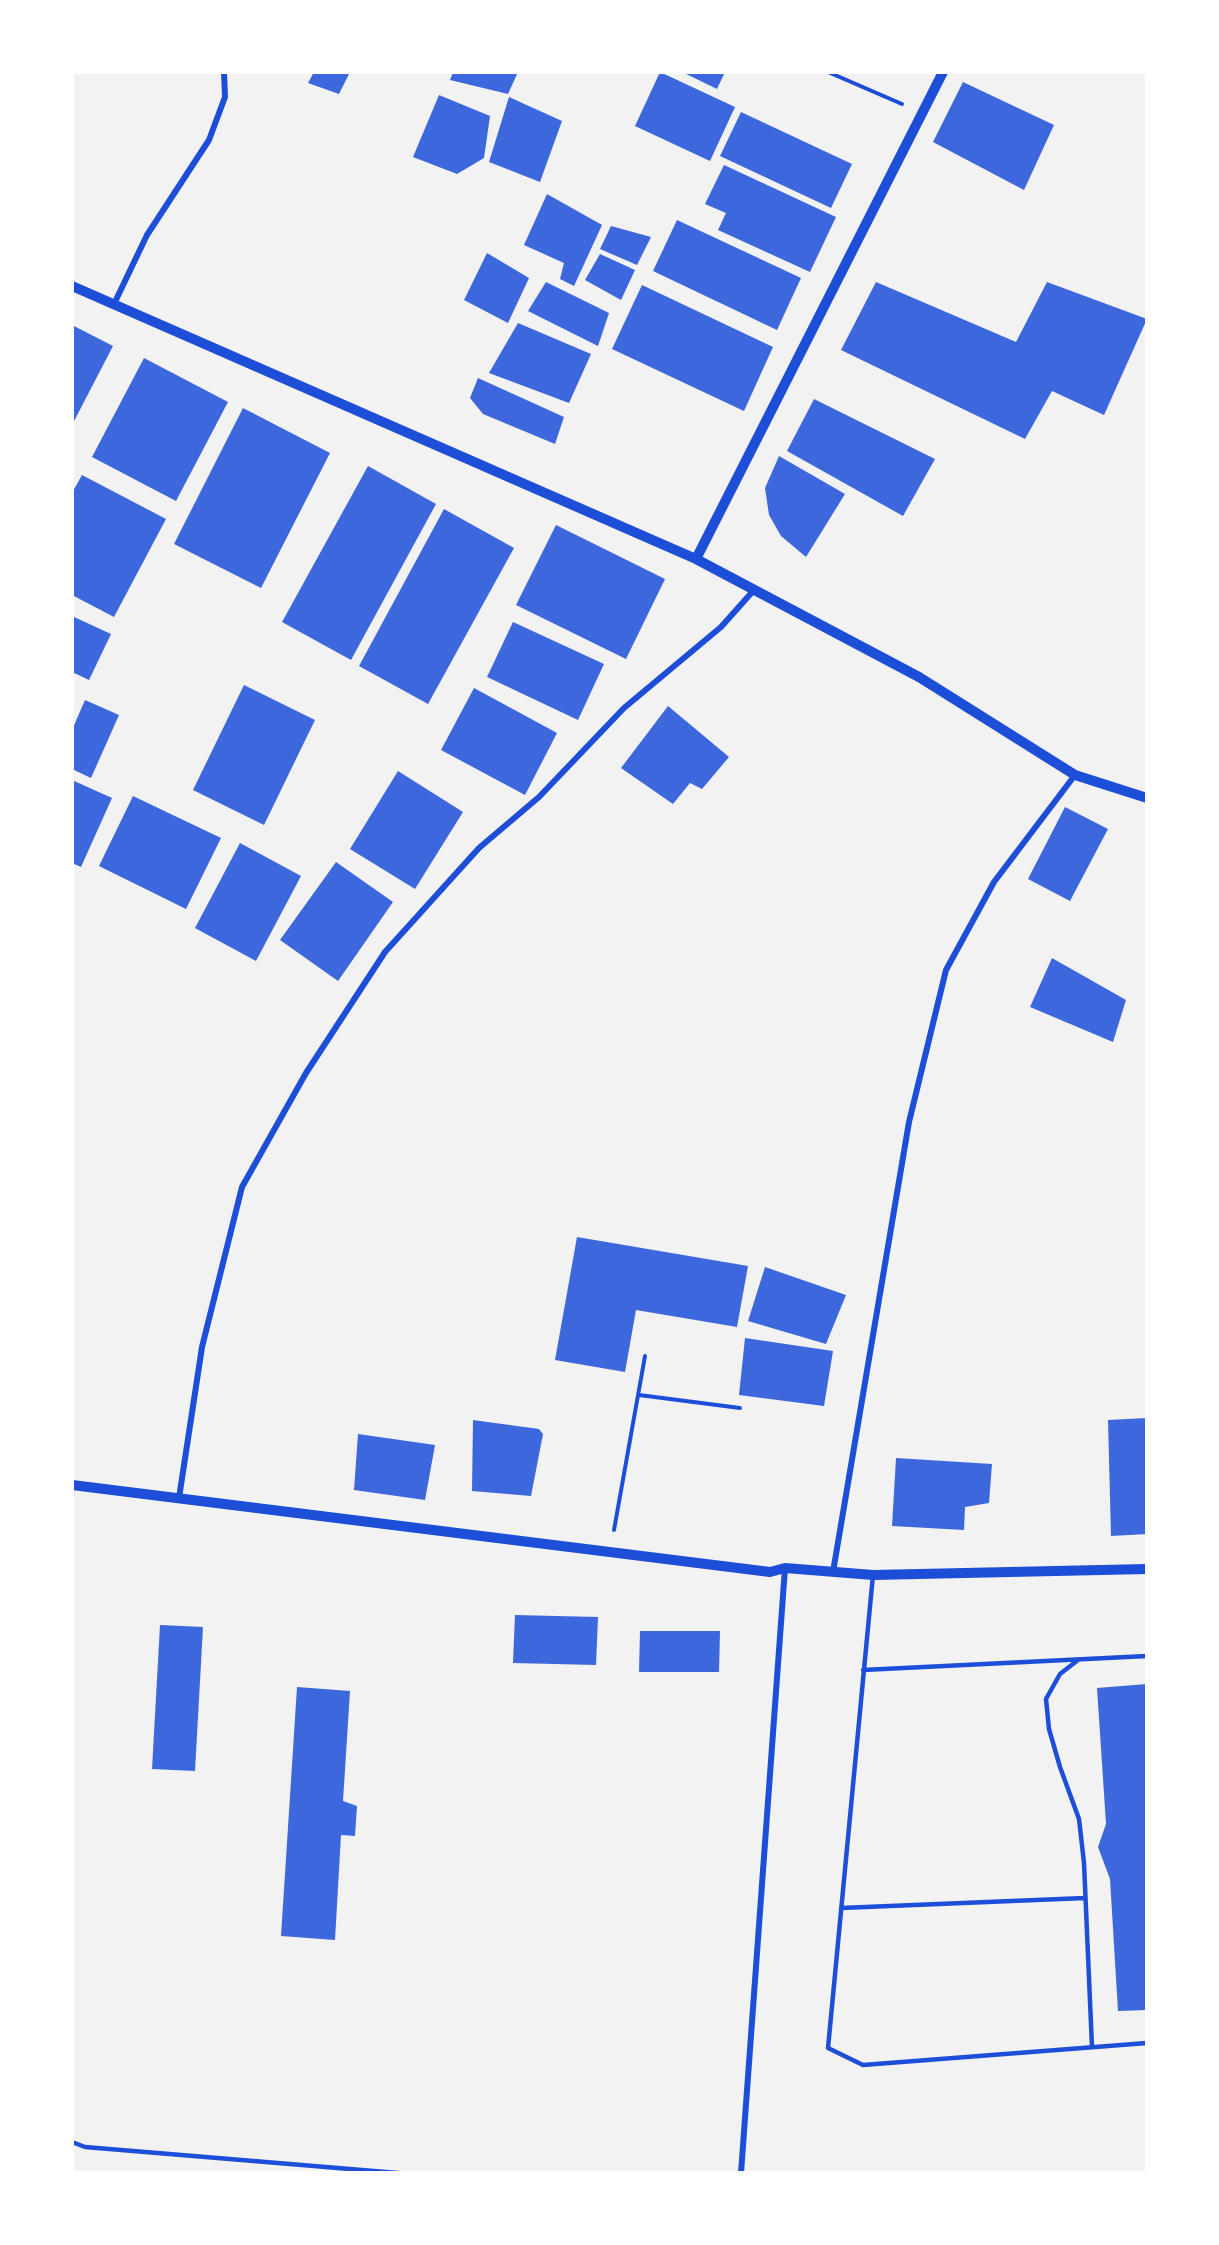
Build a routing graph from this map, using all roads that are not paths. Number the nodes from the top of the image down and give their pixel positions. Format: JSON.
{"nodes":[{"id":1,"x":224,"y":72,"type":"edge"},
{"id":2,"x":943,"y":72,"type":"edge"},
{"id":3,"x":72,"y":286,"type":"edge"},
{"id":4,"x":114,"y":304,"type":"junction"},
{"id":5,"x":696,"y":559,"type":"junction"},
{"id":6,"x":754,"y":590,"type":"junction"},
{"id":7,"x":1075,"y":775,"type":"junction"},
{"id":8,"x":1147,"y":798,"type":"edge"},
{"id":9,"x":72,"y":1485,"type":"edge"},
{"id":10,"x":178,"y":1498,"type":"junction"},
{"id":11,"x":785,"y":1568,"type":"junction"},
{"id":12,"x":1147,"y":1569,"type":"edge"},
{"id":13,"x":832,"y":1572,"type":"junction"},
{"id":14,"x":873,"y":1575,"type":"junction"},
{"id":15,"x":1147,"y":1656,"type":"edge"},
{"id":16,"x":1078,"y":1660,"type":"junction"},
{"id":17,"x":863,"y":1670,"type":"junction"},
{"id":18,"x":1085,"y":1898,"type":"junction"},
{"id":19,"x":841,"y":1908,"type":"junction"},
{"id":20,"x":1147,"y":2043,"type":"edge"},
{"id":21,"x":1092,"y":2047,"type":"junction"},
{"id":22,"x":72,"y":2142,"type":"edge"},
{"id":23,"x":398,"y":2173,"type":"edge"},
{"id":24,"x":741,"y":2173,"type":"edge"}],
"edges":[{"from":1,"to":4,"type":"street"},
{"from":2,"to":5,"type":"street"},
{"from":3,"to":4,"type":"street"},
{"from":4,"to":5,"type":"street"},
{"from":5,"to":6,"type":"street"},
{"from":6,"to":7,"type":"street"},
{"from":6,"to":10,"type":"street"},
{"from":7,"to":8,"type":"street"},
{"from":7,"to":13,"type":"street"},
{"from":9,"to":10,"type":"street"},
{"from":10,"to":11,"type":"street"},
{"from":11,"to":13,"type":"street"},
{"from":11,"to":24,"type":"street"},
{"from":12,"to":14,"type":"street"},
{"from":13,"to":14,"type":"street"},
{"from":14,"to":17,"type":"lane"},
{"from":15,"to":16,"type":"lane"},
{"from":16,"to":17,"type":"lane"},
{"from":16,"to":18,"type":"lane"},
{"from":17,"to":19,"type":"lane"},
{"from":18,"to":19,"type":"lane"},
{"from":18,"to":21,"type":"lane"},
{"from":19,"to":21,"type":"lane"},
{"from":20,"to":21,"type":"lane"},
{"from":22,"to":23,"type":"lane"}]}
